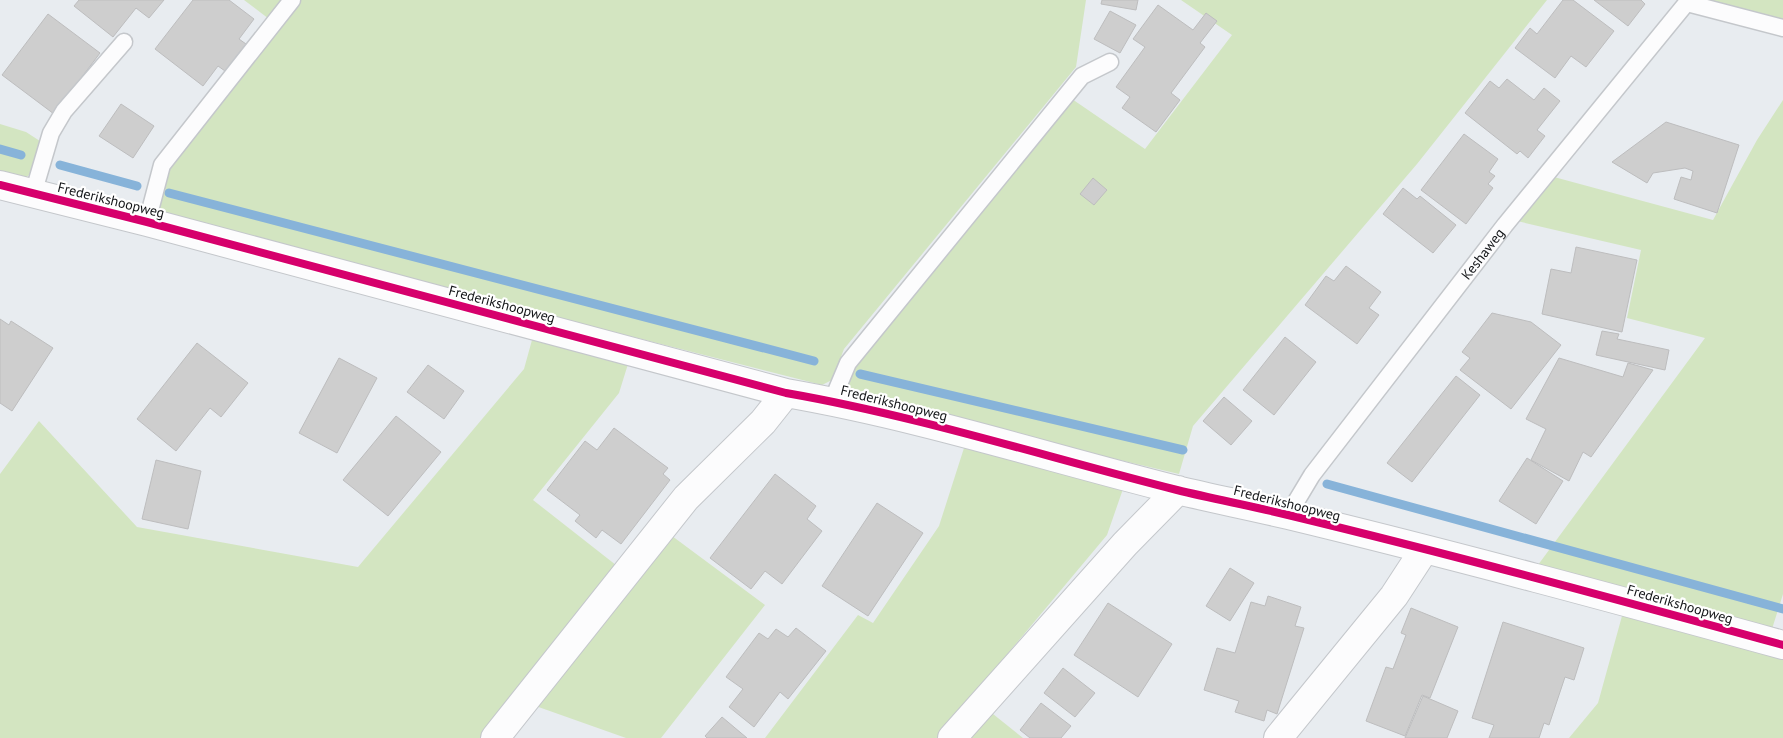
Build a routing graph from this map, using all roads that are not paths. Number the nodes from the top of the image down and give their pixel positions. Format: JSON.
{"nodes":[{"id":1,"x":292,"y":0,"type":"edge"},
{"id":2,"x":1688,"y":1,"type":"edge"},
{"id":3,"x":1783,"y":28,"type":"edge"},
{"id":4,"x":124,"y":42,"type":"dead end"},
{"id":5,"x":1110,"y":62,"type":"dead end"},
{"id":6,"x":0,"y":185,"type":"edge"},
{"id":7,"x":33,"y":194,"type":"junction"},
{"id":8,"x":147,"y":222,"type":"junction"},
{"id":9,"x":786,"y":393,"type":"junction"},
{"id":10,"x":832,"y":401,"type":"junction"},
{"id":11,"x":1178,"y":490,"type":"junction"},
{"id":12,"x":1288,"y":515,"type":"junction"},
{"id":13,"x":1424,"y":550,"type":"junction"},
{"id":14,"x":1783,"y":646,"type":"edge"},
{"id":15,"x":495,"y":738,"type":"edge"},
{"id":16,"x":952,"y":738,"type":"edge"},
{"id":17,"x":1278,"y":738,"type":"edge"}],
"edges":[{"from":1,"to":8,"type":"lane"},
{"from":2,"to":3,"type":"lane"},
{"from":2,"to":12,"type":"lane","name":"Keshaweg"},
{"from":4,"to":7,"type":"lane"},
{"from":5,"to":10,"type":"lane"},
{"from":6,"to":7,"type":"street","name":"Frederikshoopweg"},
{"from":7,"to":8,"type":"street","name":"Frederikshoopweg"},
{"from":8,"to":9,"type":"street","name":"Frederikshoopweg"},
{"from":9,"to":10,"type":"street","name":"Frederikshoopweg"},
{"from":9,"to":15,"type":"street"},
{"from":10,"to":11,"type":"street","name":"Frederikshoopweg"},
{"from":11,"to":12,"type":"street","name":"Frederikshoopweg"},
{"from":11,"to":16,"type":"street"},
{"from":12,"to":13,"type":"street","name":"Frederikshoopweg"},
{"from":13,"to":14,"type":"street","name":"Frederikshoopweg"},
{"from":13,"to":17,"type":"street"}]}
